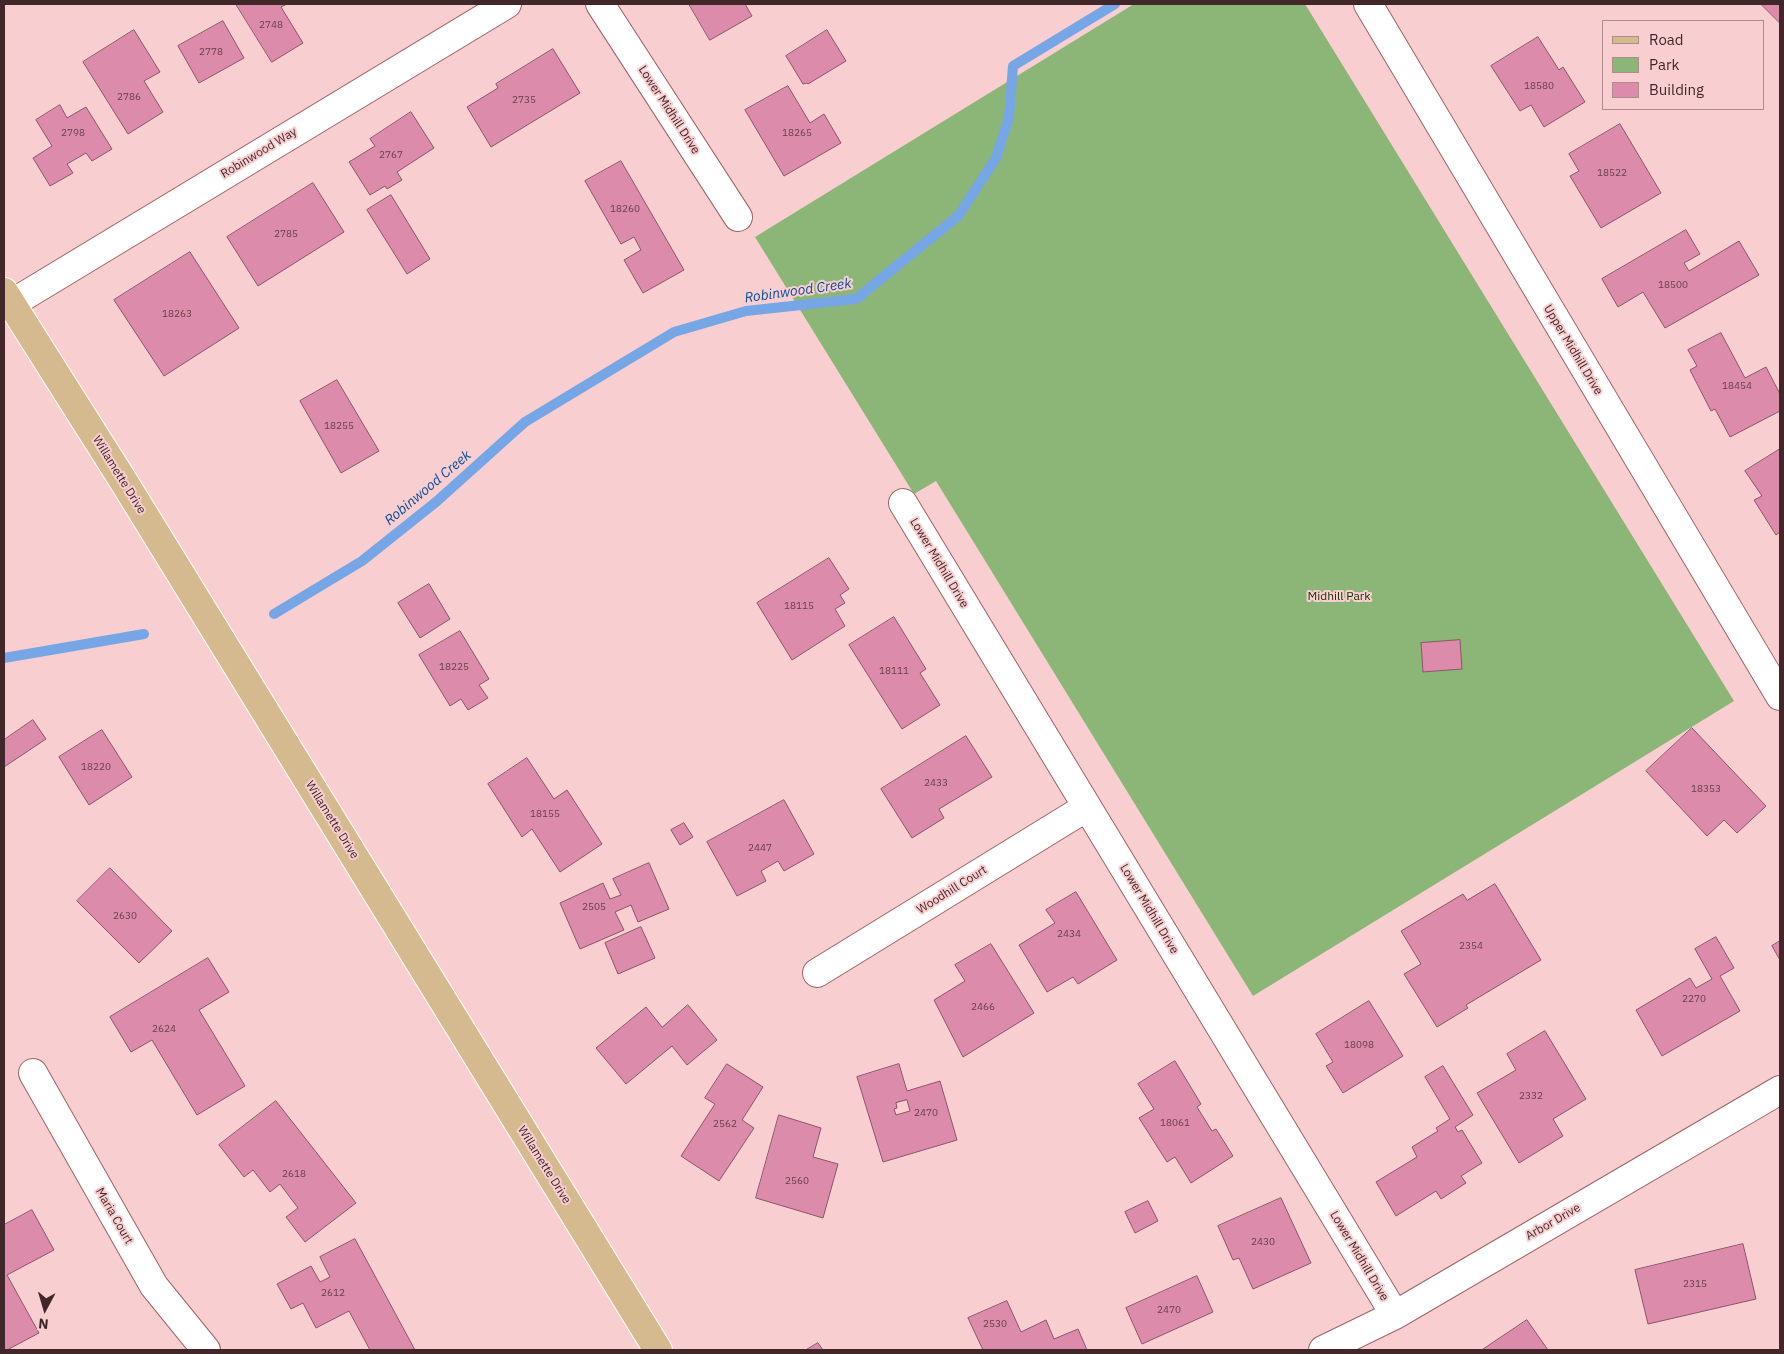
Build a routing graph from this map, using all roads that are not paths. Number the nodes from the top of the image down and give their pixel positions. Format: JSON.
{"nodes":[{"id":1,"x":507,"y":4,"type":"edge"},
{"id":2,"x":600,"y":4,"type":"edge"},
{"id":3,"x":1368,"y":4,"type":"edge"},
{"id":4,"x":738,"y":217,"type":"dead end"},
{"id":5,"x":7,"y":298,"type":"edge"},
{"id":6,"x":903,"y":503,"type":"dead end"},
{"id":7,"x":1780,"y":696,"type":"edge"},
{"id":8,"x":1087,"y":807,"type":"junction"},
{"id":9,"x":817,"y":973,"type":"dead end"},
{"id":10,"x":33,"y":1074,"type":"dead end"},
{"id":11,"x":1780,"y":1090,"type":"edge"},
{"id":12,"x":1395,"y":1315,"type":"junction"},
{"id":13,"x":206,"y":1350,"type":"edge"},
{"id":14,"x":658,"y":1350,"type":"edge"},
{"id":15,"x":1323,"y":1350,"type":"edge"}],
"edges":[{"from":1,"to":5,"type":"street","name":"Robinwood Way"},
{"from":2,"to":4,"type":"street","name":"Lower Midhill Drive"},
{"from":3,"to":7,"type":"street","name":"Upper Midhill Drive"},
{"from":5,"to":14,"type":"main road","name":"Willamette Drive"},
{"from":6,"to":8,"type":"street","name":"Lower Midhill Drive"},
{"from":8,"to":9,"type":"street","name":"Woodhill Court"},
{"from":8,"to":12,"type":"street","name":"Lower Midhill Drive"},
{"from":10,"to":13,"type":"street","name":"Maria Court"},
{"from":11,"to":12,"type":"street","name":"Arbor Drive"},
{"from":12,"to":15,"type":"street","name":"Arbor Drive"}]}
